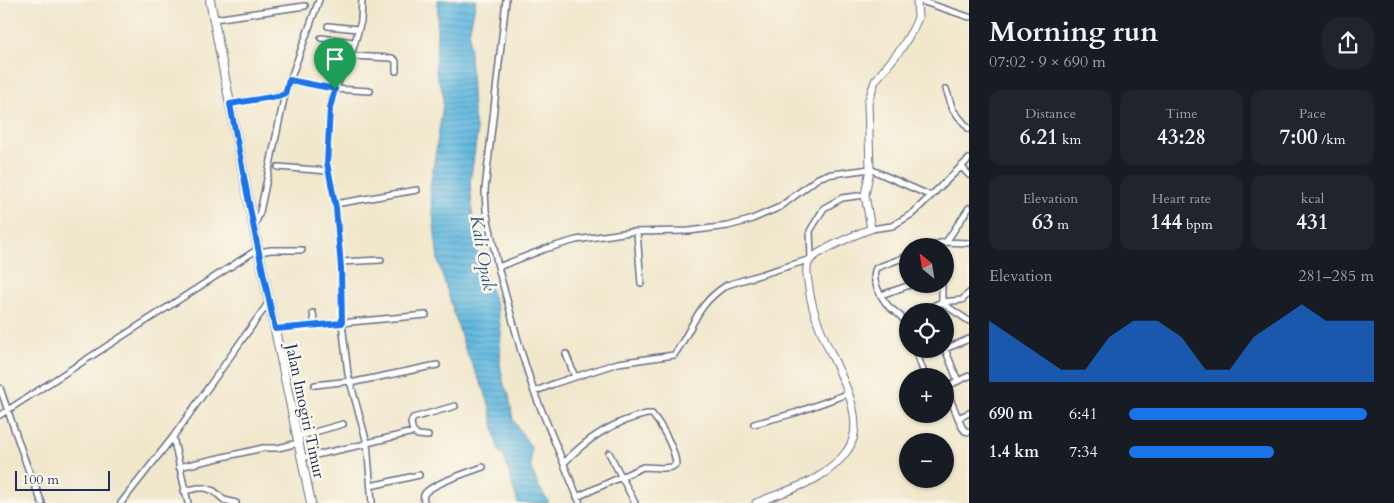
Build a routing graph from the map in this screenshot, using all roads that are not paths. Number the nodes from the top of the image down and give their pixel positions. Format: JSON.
{"nodes":[{"id":1,"x":210,"y":0,"type":"edge"},
{"id":2,"x":319,"y":0,"type":"edge"},
{"id":3,"x":362,"y":0,"type":"edge"},
{"id":4,"x":506,"y":0,"type":"edge"},
{"id":5,"x":917,"y":0,"type":"edge"},
{"id":6,"x":938,"y":0,"type":"edge"},
{"id":7,"x":305,"y":6,"type":"dead end"},
{"id":8,"x":935,"y":6,"type":"junction"},
{"id":9,"x":969,"y":17,"type":"edge"},
{"id":10,"x":214,"y":19,"type":"junction"},
{"id":11,"x":328,"y":26,"type":"dead end"},
{"id":12,"x":358,"y":29,"type":"junction"},
{"id":13,"x":320,"y":38,"type":"dead end"},
{"id":14,"x":354,"y":42,"type":"junction"},
{"id":15,"x":352,"y":56,"type":"junction"},
{"id":16,"x":396,"y":71,"type":"dead end"},
{"id":17,"x":293,"y":81,"type":"junction"},
{"id":18,"x":335,"y":89,"type":"junction"},
{"id":19,"x":946,"y":89,"type":"dead end"},
{"id":20,"x":370,"y":91,"type":"dead end"},
{"id":21,"x":285,"y":94,"type":"junction"},
{"id":22,"x":230,"y":104,"type":"junction"},
{"id":23,"x":969,"y":129,"type":"edge"},
{"id":24,"x":969,"y":159,"type":"edge"},
{"id":25,"x":961,"y":166,"type":"junction"},
{"id":26,"x":278,"y":167,"type":"dead end"},
{"id":27,"x":870,"y":169,"type":"junction"},
{"id":28,"x":328,"y":171,"type":"junction"},
{"id":29,"x":969,"y":175,"type":"edge"},
{"id":30,"x":417,"y":190,"type":"dead end"},
{"id":31,"x":865,"y":195,"type":"junction"},
{"id":32,"x":931,"y":196,"type":"junction"},
{"id":33,"x":336,"y":204,"type":"junction"},
{"id":34,"x":969,"y":208,"type":"edge"},
{"id":35,"x":254,"y":229,"type":"junction"},
{"id":36,"x":871,"y":229,"type":"junction"},
{"id":37,"x":638,"y":233,"type":"junction"},
{"id":38,"x":948,"y":238,"type":"edge"},
{"id":39,"x":954,"y":243,"type":"edge"},
{"id":40,"x":969,"y":243,"type":"edge"},
{"id":41,"x":264,"y":250,"type":"junction"},
{"id":42,"x":302,"y":250,"type":"dead end"},
{"id":43,"x":811,"y":259,"type":"junction"},
{"id":44,"x":899,"y":259,"type":"edge"},
{"id":45,"x":381,"y":260,"type":"dead end"},
{"id":46,"x":340,"y":262,"type":"junction"},
{"id":47,"x":498,"y":267,"type":"junction"},
{"id":48,"x":641,"y":283,"type":"dead end"},
{"id":49,"x":899,"y":289,"type":"edge"},
{"id":50,"x":942,"y":293,"type":"edge"},
{"id":51,"x":969,"y":293,"type":"edge"},
{"id":52,"x":882,"y":295,"type":"junction"},
{"id":53,"x":270,"y":301,"type":"junction"},
{"id":54,"x":942,"y":302,"type":"junction"},
{"id":55,"x":314,"y":312,"type":"dead end"},
{"id":56,"x":426,"y":314,"type":"dead end"},
{"id":57,"x":899,"y":314,"type":"edge"},
{"id":58,"x":969,"y":321,"type":"edge"},
{"id":59,"x":342,"y":323,"type":"junction"},
{"id":60,"x":315,"y":325,"type":"junction"},
{"id":61,"x":275,"y":329,"type":"junction"},
{"id":62,"x":969,"y":339,"type":"edge"},
{"id":63,"x":954,"y":345,"type":"edge"},
{"id":64,"x":566,"y":354,"type":"dead end"},
{"id":65,"x":949,"y":358,"type":"edge"},
{"id":66,"x":437,"y":365,"type":"dead end"},
{"id":67,"x":969,"y":376,"type":"edge"},
{"id":68,"x":576,"y":377,"type":"junction"},
{"id":69,"x":958,"y":381,"type":"junction"},
{"id":70,"x":350,"y":382,"type":"junction"},
{"id":71,"x":954,"y":383,"type":"edge"},
{"id":72,"x":315,"y":385,"type":"dead end"},
{"id":73,"x":0,"y":388,"type":"edge"},
{"id":74,"x":534,"y":392,"type":"junction"},
{"id":75,"x":848,"y":394,"type":"junction"},
{"id":76,"x":455,"y":406,"type":"dead end"},
{"id":77,"x":954,"y":408,"type":"edge"},
{"id":78,"x":8,"y":410,"type":"junction"},
{"id":79,"x":969,"y":413,"type":"edge"},
{"id":80,"x":0,"y":415,"type":"edge"},
{"id":81,"x":958,"y":418,"type":"junction"},
{"id":82,"x":343,"y":424,"type":"dead end"},
{"id":83,"x":754,"y":424,"type":"dead end"},
{"id":84,"x":413,"y":432,"type":"junction"},
{"id":85,"x":969,"y":432,"type":"edge"},
{"id":86,"x":428,"y":436,"type":"dead end"},
{"id":87,"x":172,"y":437,"type":"junction"},
{"id":88,"x":298,"y":440,"type":"junction"},
{"id":89,"x":367,"y":443,"type":"junction"},
{"id":90,"x":610,"y":453,"type":"dead end"},
{"id":91,"x":302,"y":458,"type":"junction"},
{"id":92,"x":564,"y":463,"type":"junction"},
{"id":93,"x":179,"y":467,"type":"junction"},
{"id":94,"x":483,"y":467,"type":"dead end"},
{"id":95,"x":419,"y":475,"type":"dead end"},
{"id":96,"x":621,"y":477,"type":"junction"},
{"id":97,"x":371,"y":486,"type":"junction"},
{"id":98,"x":184,"y":491,"type":"junction"},
{"id":99,"x":577,"y":497,"type":"junction"},
{"id":100,"x":42,"y":503,"type":"edge"},
{"id":101,"x":121,"y":503,"type":"edge"},
{"id":102,"x":188,"y":503,"type":"edge"},
{"id":103,"x":236,"y":503,"type":"edge"},
{"id":104,"x":311,"y":503,"type":"edge"},
{"id":105,"x":372,"y":503,"type":"edge"},
{"id":106,"x":424,"y":503,"type":"edge"},
{"id":107,"x":580,"y":503,"type":"edge"},
{"id":108,"x":635,"y":503,"type":"edge"},
{"id":109,"x":756,"y":503,"type":"edge"}],
"edges":[{"from":1,"to":10,"type":"main road","name":"Jalan Imogiri Timur"},
{"from":2,"to":17,"type":"street"},
{"from":3,"to":12,"type":"street"},
{"from":4,"to":47,"type":"street"},
{"from":5,"to":8,"type":"street"},
{"from":5,"to":27,"type":"street"},
{"from":6,"to":8,"type":"street"},
{"from":7,"to":10,"type":"street"},
{"from":8,"to":9,"type":"street"},
{"from":10,"to":22,"type":"main road","name":"Jalan Imogiri Timur"},
{"from":11,"to":12,"type":"street"},
{"from":12,"to":14,"type":"street"},
{"from":13,"to":14,"type":"street"},
{"from":14,"to":15,"type":"street"},
{"from":15,"to":16,"type":"street"},
{"from":15,"to":18,"type":"street"},
{"from":17,"to":18,"type":"street"},
{"from":17,"to":21,"type":"street"},
{"from":18,"to":20,"type":"street"},
{"from":18,"to":28,"type":"street"},
{"from":19,"to":23,"type":"street"},
{"from":21,"to":22,"type":"street"},
{"from":21,"to":35,"type":"street"},
{"from":22,"to":35,"type":"main road","name":"Jalan Imogiri Timur"},
{"from":24,"to":25,"type":"street"},
{"from":25,"to":29,"type":"street"},
{"from":25,"to":32,"type":"street"},
{"from":26,"to":28,"type":"street"},
{"from":27,"to":31,"type":"street"},
{"from":27,"to":32,"type":"street"},
{"from":27,"to":37,"type":"street"},
{"from":28,"to":33,"type":"street"},
{"from":30,"to":33,"type":"street"},
{"from":31,"to":36,"type":"street"},
{"from":31,"to":43,"type":"street"},
{"from":32,"to":36,"type":"street"},
{"from":33,"to":46,"type":"street"},
{"from":34,"to":38,"type":"street"},
{"from":35,"to":41,"type":"main road","name":"Jalan Imogiri Timur"},
{"from":36,"to":43,"type":"street"},
{"from":37,"to":47,"type":"street"},
{"from":37,"to":48,"type":"street"},
{"from":39,"to":40,"type":"street"},
{"from":41,"to":42,"type":"street"},
{"from":41,"to":53,"type":"main road","name":"Jalan Imogiri Timur"},
{"from":41,"to":78,"type":"street"},
{"from":43,"to":68,"type":"street"},
{"from":43,"to":75,"type":"street"},
{"from":44,"to":52,"type":"street"},
{"from":45,"to":46,"type":"street"},
{"from":46,"to":59,"type":"street"},
{"from":47,"to":74,"type":"street"},
{"from":49,"to":52,"type":"street"},
{"from":50,"to":54,"type":"street"},
{"from":51,"to":54,"type":"street"},
{"from":52,"to":57,"type":"street"},
{"from":53,"to":61,"type":"main road","name":"Jalan Imogiri Timur"},
{"from":53,"to":87,"type":"street"},
{"from":54,"to":58,"type":"street"},
{"from":55,"to":60,"type":"street"},
{"from":56,"to":59,"type":"street"},
{"from":59,"to":60,"type":"street"},
{"from":59,"to":70,"type":"street"},
{"from":60,"to":61,"type":"street"},
{"from":61,"to":88,"type":"main road","name":"Jalan Imogiri Timur"},
{"from":62,"to":63,"type":"street"},
{"from":64,"to":68,"type":"street"},
{"from":65,"to":69,"type":"street"},
{"from":66,"to":70,"type":"street"},
{"from":67,"to":69,"type":"street"},
{"from":68,"to":74,"type":"street"},
{"from":69,"to":71,"type":"street"},
{"from":70,"to":72,"type":"street"},
{"from":70,"to":89,"type":"street"},
{"from":73,"to":78,"type":"street"},
{"from":74,"to":92,"type":"street"},
{"from":75,"to":83,"type":"street"},
{"from":75,"to":109,"type":"street"},
{"from":76,"to":84,"type":"street"},
{"from":77,"to":81,"type":"street"},
{"from":78,"to":80,"type":"street"},
{"from":78,"to":100,"type":"street"},
{"from":79,"to":81,"type":"street"},
{"from":81,"to":85,"type":"street"},
{"from":82,"to":88,"type":"street"},
{"from":84,"to":86,"type":"street"},
{"from":84,"to":89,"type":"street"},
{"from":87,"to":93,"type":"street"},
{"from":87,"to":101,"type":"street"},
{"from":88,"to":91,"type":"main road","name":"Jalan Imogiri Timur"},
{"from":88,"to":93,"type":"street"},
{"from":89,"to":91,"type":"street"},
{"from":89,"to":97,"type":"street"},
{"from":90,"to":96,"type":"street"},
{"from":91,"to":104,"type":"main road","name":"Jalan Imogiri Timur"},
{"from":92,"to":96,"type":"street"},
{"from":92,"to":99,"type":"street"},
{"from":93,"to":98,"type":"street"},
{"from":94,"to":106,"type":"street"},
{"from":95,"to":97,"type":"street"},
{"from":96,"to":99,"type":"street"},
{"from":96,"to":108,"type":"street"},
{"from":97,"to":105,"type":"street"},
{"from":98,"to":102,"type":"street"},
{"from":98,"to":103,"type":"street"},
{"from":99,"to":107,"type":"street"}]}
